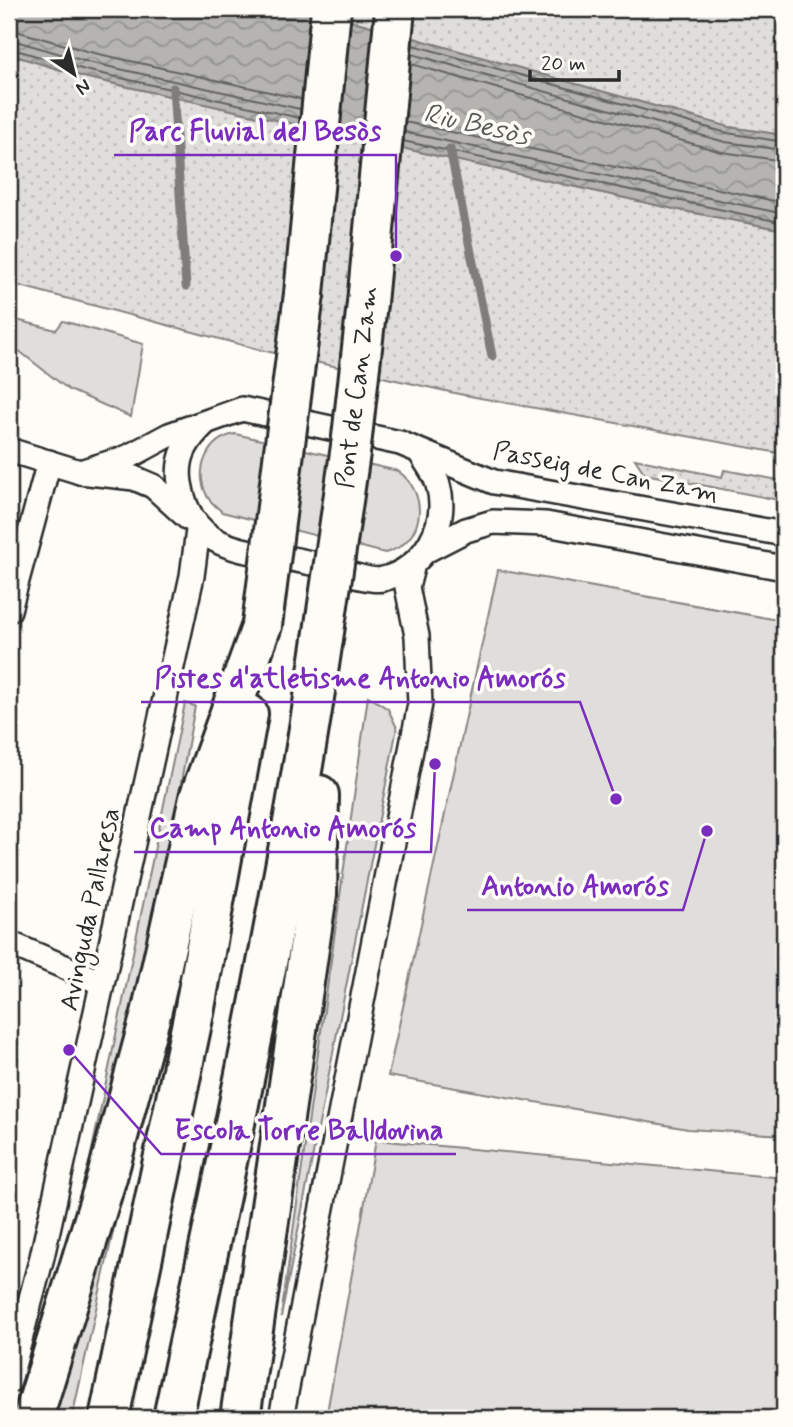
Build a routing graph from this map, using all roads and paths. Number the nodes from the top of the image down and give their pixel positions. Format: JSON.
{"nodes":[{"id":1,"x":331,"y":9,"type":"edge"},
{"id":2,"x":397,"y":9,"type":"edge"},
{"id":3,"x":210,"y":418,"type":"junction"},
{"id":4,"x":9,"y":450,"type":"edge"},
{"id":5,"x":420,"y":452,"type":"junction"},
{"id":6,"x":49,"y":462,"type":"junction"},
{"id":7,"x":80,"y":472,"type":"junction"},
{"id":8,"x":194,"y":525,"type":"junction"},
{"id":9,"x":784,"y":534,"type":"edge"},
{"id":10,"x":419,"y":559,"type":"junction"},
{"id":11,"x":784,"y":568,"type":"edge"},
{"id":12,"x":9,"y":610,"type":"edge"},
{"id":13,"x":262,"y":625,"type":"junction"},
{"id":14,"x":323,"y":639,"type":"junction"},
{"id":15,"x":9,"y":943,"type":"edge"},
{"id":16,"x":102,"y":983,"type":"junction"},
{"id":17,"x":9,"y":1381,"type":"edge"},
{"id":18,"x":33,"y":1418,"type":"edge"},
{"id":19,"x":109,"y":1418,"type":"edge"},
{"id":20,"x":173,"y":1418,"type":"edge"},
{"id":21,"x":240,"y":1418,"type":"edge"},
{"id":22,"x":281,"y":1418,"type":"edge"}],
"edges":[{"from":1,"to":13,"type":"highway","bridge":true},
{"from":2,"to":14,"type":"highway","name":"Pont de Can Zam","bridge":true},
{"from":3,"to":5,"type":"street","name":"Passeig de Can Zam"},
{"from":3,"to":7,"type":"street","name":"Passeig de Can Zam"},
{"from":3,"to":8,"type":"street"},
{"from":4,"to":6,"type":"street"},
{"from":5,"to":9,"type":"street","name":"Passeig de Can Zam"},
{"from":5,"to":10,"type":"street"},
{"from":6,"to":7,"type":"street"},
{"from":6,"to":12,"type":"street"},
{"from":7,"to":8,"type":"street"},
{"from":8,"to":10,"type":"street"},
{"from":8,"to":16,"type":"street","name":"Avinguda Pallaresa"},
{"from":10,"to":11,"type":"street"},
{"from":10,"to":22,"type":"street"},
{"from":13,"to":18,"type":"highway"},
{"from":13,"to":19,"type":"highway"},
{"from":14,"to":20,"type":"highway"},
{"from":14,"to":21,"type":"highway"},
{"from":15,"to":16,"type":"street"},
{"from":16,"to":17,"type":"street","name":"Avinguda Pallaresa"}]}
